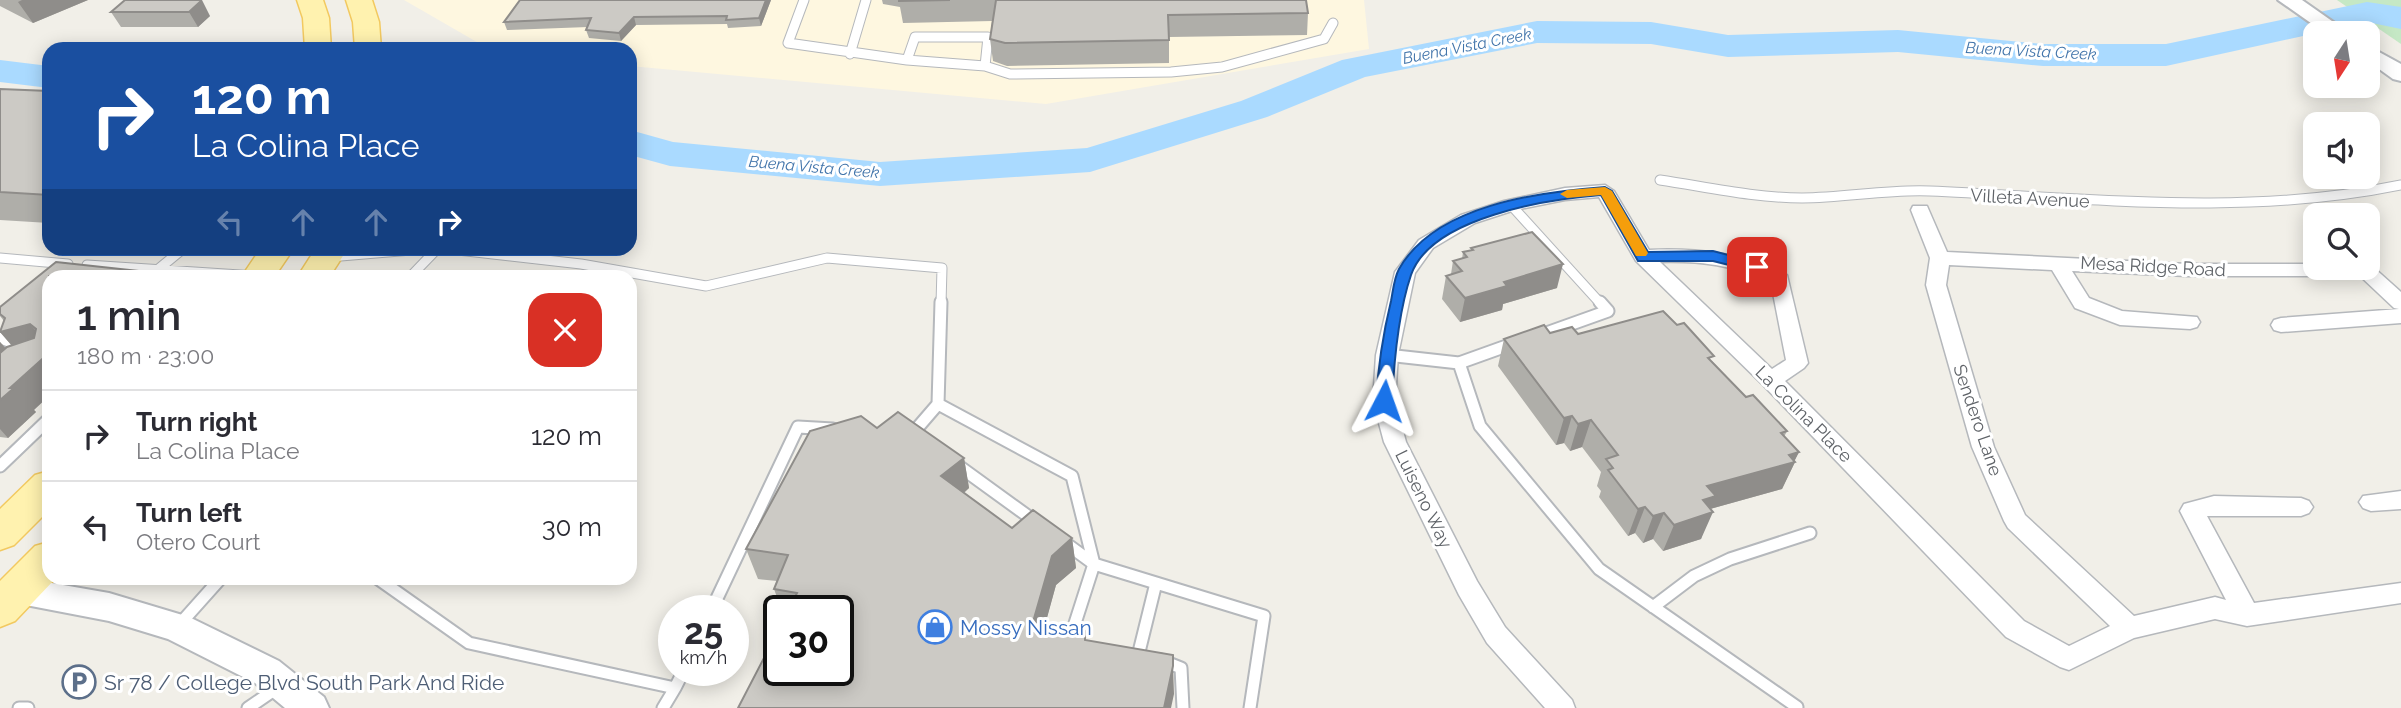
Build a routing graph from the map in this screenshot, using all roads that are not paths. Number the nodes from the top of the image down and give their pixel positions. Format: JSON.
{"nodes":[{"id":1,"x":310,"y":0,"type":"edge"},
{"id":2,"x":334,"y":0,"type":"edge"},
{"id":3,"x":804,"y":0,"type":"edge"},
{"id":4,"x":866,"y":0,"type":"edge"},
{"id":5,"x":2288,"y":0,"type":"edge"},
{"id":6,"x":363,"y":11,"type":"edge"},
{"id":7,"x":2320,"y":21,"type":"edge"},
{"id":8,"x":1333,"y":23,"type":"dead end"},
{"id":9,"x":318,"y":42,"type":"edge"},
{"id":10,"x":368,"y":42,"type":"edge"},
{"id":11,"x":850,"y":54,"type":"junction"},
{"id":12,"x":907,"y":60,"type":"junction"},
{"id":13,"x":2380,"y":60,"type":"edge"},
{"id":14,"x":985,"y":65,"type":"junction"},
{"id":15,"x":2401,"y":74,"type":"edge"},
{"id":16,"x":1660,"y":180,"type":"dead end"},
{"id":17,"x":2401,"y":185,"type":"edge"},
{"id":18,"x":1605,"y":191,"type":"joint"},
{"id":19,"x":1511,"y":205,"type":"junction"},
{"id":20,"x":1920,"y":210,"type":"dead end"},
{"id":21,"x":174,"y":256,"type":"edge"},
{"id":22,"x":344,"y":256,"type":"edge"},
{"id":23,"x":430,"y":256,"type":"edge"},
{"id":24,"x":509,"y":256,"type":"edge"},
{"id":25,"x":1643,"y":257,"type":"junction"},
{"id":26,"x":0,"y":258,"type":"edge"},
{"id":27,"x":321,"y":258,"type":"edge"},
{"id":28,"x":1940,"y":258,"type":"junction"},
{"id":29,"x":2057,"y":262,"type":"junction"},
{"id":30,"x":144,"y":270,"type":"edge"},
{"id":31,"x":157,"y":270,"type":"edge"},
{"id":32,"x":417,"y":270,"type":"edge"},
{"id":33,"x":603,"y":270,"type":"edge"},
{"id":34,"x":637,"y":277,"type":"edge"},
{"id":35,"x":2401,"y":303,"type":"edge"},
{"id":36,"x":2401,"y":316,"type":"edge"},
{"id":37,"x":2190,"y":322,"type":"dead end"},
{"id":38,"x":2281,"y":325,"type":"dead end"},
{"id":39,"x":0,"y":338,"type":"edge"},
{"id":40,"x":1387,"y":355,"type":"junction"},
{"id":41,"x":11,"y":358,"type":"edge"},
{"id":42,"x":1459,"y":363,"type":"junction"},
{"id":43,"x":1772,"y":380,"type":"junction"},
{"id":44,"x":938,"y":404,"type":"junction"},
{"id":45,"x":42,"y":426,"type":"edge"},
{"id":46,"x":849,"y":430,"type":"edge"},
{"id":47,"x":925,"y":441,"type":"edge"},
{"id":48,"x":947,"y":457,"type":"edge"},
{"id":49,"x":0,"y":466,"type":"edge"},
{"id":50,"x":42,"y":493,"type":"edge"},
{"id":51,"x":2401,"y":500,"type":"edge"},
{"id":52,"x":2371,"y":502,"type":"dead end"},
{"id":53,"x":2301,"y":507,"type":"dead end"},
{"id":54,"x":1810,"y":533,"type":"dead end"},
{"id":55,"x":0,"y":534,"type":"edge"},
{"id":56,"x":1094,"y":564,"type":"junction"},
{"id":57,"x":42,"y":565,"type":"edge"},
{"id":58,"x":1156,"y":583,"type":"junction"},
{"id":59,"x":214,"y":585,"type":"edge"},
{"id":60,"x":392,"y":585,"type":"edge"},
{"id":61,"x":2401,"y":593,"type":"edge"},
{"id":62,"x":719,"y":595,"type":"edge"},
{"id":63,"x":9,"y":600,"type":"edge"},
{"id":64,"x":1653,"y":607,"type":"junction"},
{"id":65,"x":2247,"y":615,"type":"junction"},
{"id":66,"x":177,"y":627,"type":"junction"},
{"id":67,"x":2129,"y":628,"type":"junction"},
{"id":68,"x":1069,"y":642,"type":"edge"},
{"id":69,"x":282,"y":684,"type":"junction"},
{"id":70,"x":676,"y":688,"type":"joint"},
{"id":71,"x":1797,"y":707,"type":"edge"},
{"id":72,"x":19,"y":708,"type":"edge"},
{"id":73,"x":28,"y":708,"type":"edge"},
{"id":74,"x":248,"y":708,"type":"edge"},
{"id":75,"x":312,"y":708,"type":"edge"},
{"id":76,"x":663,"y":708,"type":"edge"},
{"id":77,"x":1183,"y":708,"type":"edge"},
{"id":78,"x":1250,"y":708,"type":"edge"},
{"id":79,"x":1562,"y":708,"type":"edge"}],
"edges":[{"from":1,"to":9,"type":"main road"},
{"from":2,"to":6,"type":"main road"},
{"from":3,"to":11,"type":"lane"},
{"from":4,"to":11,"type":"lane"},
{"from":5,"to":7,"type":"street"},
{"from":6,"to":10,"type":"main road"},
{"from":8,"to":14,"type":"lane"},
{"from":11,"to":12,"type":"lane"},
{"from":12,"to":14,"type":"lane"},
{"from":12,"to":14,"type":"lane"},
{"from":13,"to":15,"type":"street"},
{"from":16,"to":17,"type":"lane","name":"Villeta Avenue"},
{"from":18,"to":19,"type":"street","name":"Luiseno Way"},
{"from":18,"to":25,"type":"street","name":"La Colina Place"},
{"from":19,"to":40,"type":"street","name":"Luiseno Way"},
{"from":19,"to":42,"type":"lane"},
{"from":20,"to":28,"type":"street","name":"Sendero Lane"},
{"from":21,"to":31,"type":"lane"},
{"from":22,"to":27,"type":"lane"},
{"from":23,"to":32,"type":"lane"},
{"from":24,"to":33,"type":"lane"},
{"from":25,"to":43,"type":"street","name":"La Colina Place"},
{"from":25,"to":43,"type":"street"},
{"from":26,"to":30,"type":"lane"},
{"from":28,"to":29,"type":"street","name":"Mesa Ridge Road"},
{"from":28,"to":67,"type":"street","name":"Sendero Lane"},
{"from":29,"to":35,"type":"street","name":"Mesa Ridge Road"},
{"from":29,"to":37,"type":"street"},
{"from":34,"to":44,"type":"lane"},
{"from":36,"to":38,"type":"street"},
{"from":39,"to":41,"type":"lane"},
{"from":40,"to":42,"type":"lane"},
{"from":40,"to":79,"type":"street","name":"Luiseno Way"},
{"from":42,"to":64,"type":"lane"},
{"from":43,"to":67,"type":"street","name":"La Colina Place"},
{"from":44,"to":47,"type":"lane"},
{"from":44,"to":56,"type":"lane"},
{"from":45,"to":49,"type":"lane"},
{"from":46,"to":62,"type":"lane"},
{"from":48,"to":56,"type":"lane"},
{"from":50,"to":55,"type":"main road"},
{"from":51,"to":52,"type":"street"},
{"from":53,"to":65,"type":"street"},
{"from":54,"to":64,"type":"lane"},
{"from":56,"to":58,"type":"lane"},
{"from":56,"to":68,"type":"lane"},
{"from":57,"to":63,"type":"main road"},
{"from":58,"to":77,"type":"lane"},
{"from":58,"to":78,"type":"lane"},
{"from":59,"to":66,"type":"lane"},
{"from":60,"to":70,"type":"lane"},
{"from":61,"to":65,"type":"street"},
{"from":63,"to":66,"type":"street"},
{"from":64,"to":71,"type":"lane"},
{"from":65,"to":67,"type":"street"},
{"from":66,"to":69,"type":"street"},
{"from":69,"to":74,"type":"lane"},
{"from":69,"to":75,"type":"street"},
{"from":70,"to":76,"type":"lane"},
{"from":72,"to":73,"type":"lane"}]}
